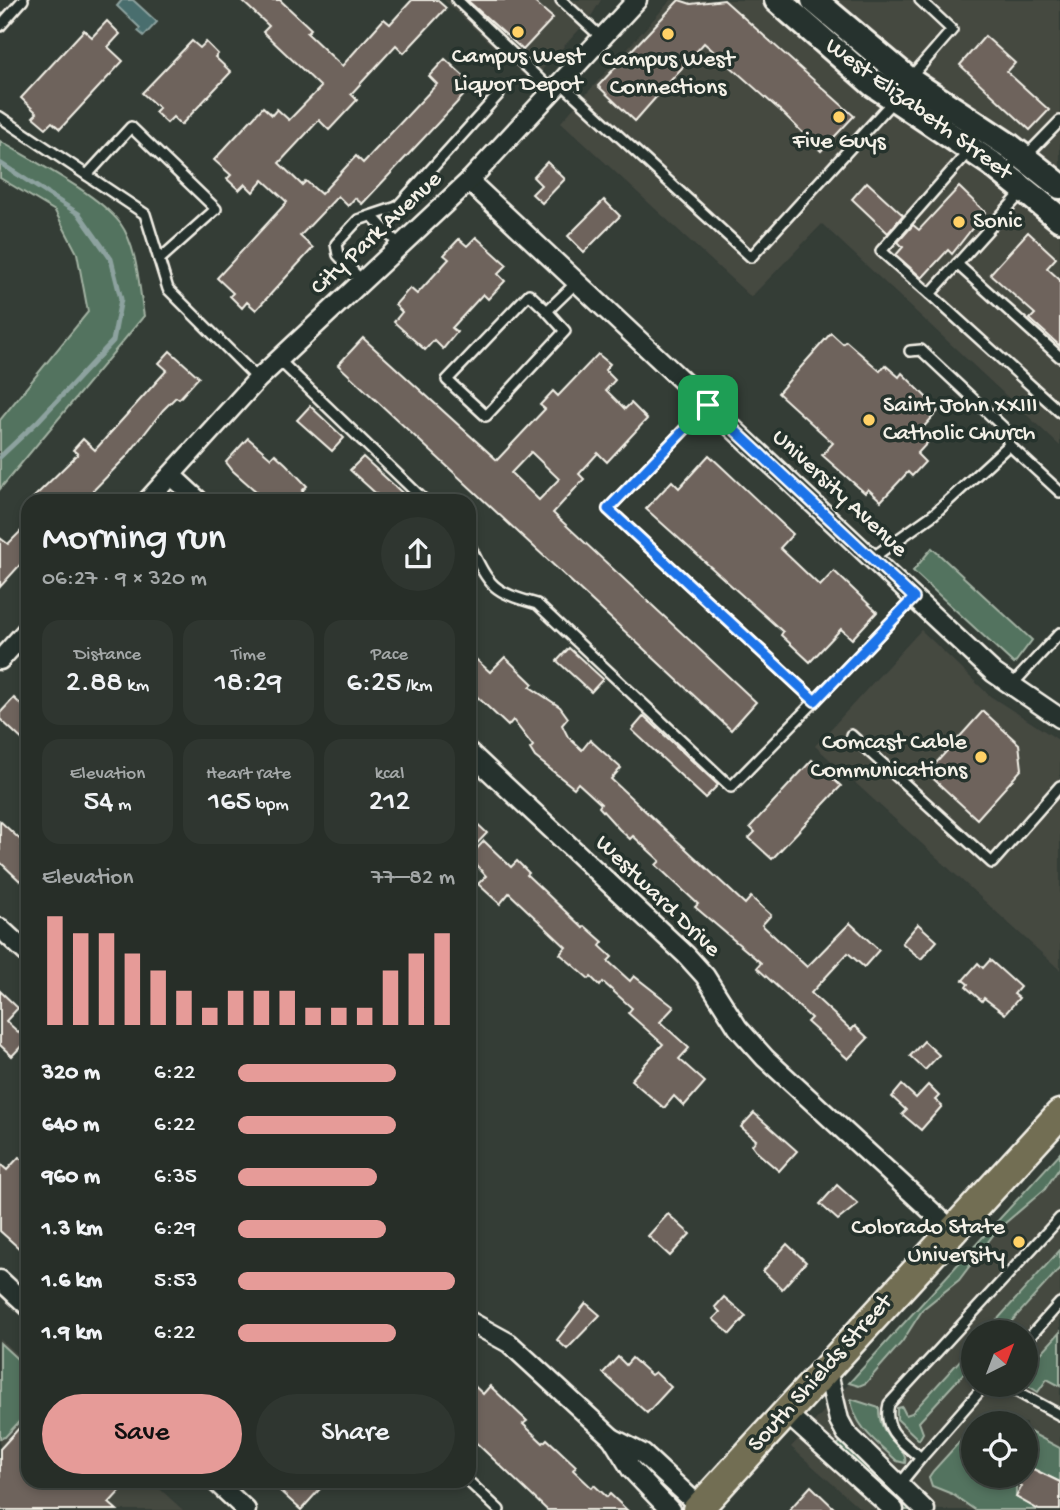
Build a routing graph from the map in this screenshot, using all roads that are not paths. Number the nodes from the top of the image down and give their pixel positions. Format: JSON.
{"nodes":[{"id":1,"x":23,"y":0,"type":"edge"},
{"id":2,"x":457,"y":0,"type":"edge"},
{"id":3,"x":561,"y":0,"type":"edge"},
{"id":4,"x":777,"y":0,"type":"edge"},
{"id":5,"x":920,"y":0,"type":"edge"},
{"id":6,"x":629,"y":3,"type":"edge"},
{"id":7,"x":822,"y":3,"type":"edge"},
{"id":8,"x":0,"y":26,"type":"edge"},
{"id":9,"x":602,"y":38,"type":"junction"},
{"id":10,"x":557,"y":88,"type":"junction"},
{"id":11,"x":902,"y":90,"type":"junction"},
{"id":12,"x":499,"y":94,"type":"dead end"},
{"id":13,"x":0,"y":117,"type":"edge"},
{"id":14,"x":1060,"y":121,"type":"edge"},
{"id":15,"x":971,"y":150,"type":"junction"},
{"id":16,"x":1025,"y":157,"type":"junction"},
{"id":17,"x":87,"y":175,"type":"junction"},
{"id":18,"x":469,"y":181,"type":"junction"},
{"id":19,"x":1016,"y":183,"type":"junction"},
{"id":20,"x":1060,"y":186,"type":"edge"},
{"id":21,"x":372,"y":216,"type":"junction"},
{"id":22,"x":1060,"y":219,"type":"edge"},
{"id":23,"x":400,"y":246,"type":"junction"},
{"id":24,"x":159,"y":260,"type":"junction"},
{"id":25,"x":957,"y":264,"type":"junction"},
{"id":26,"x":362,"y":281,"type":"junction"},
{"id":27,"x":577,"y":282,"type":"junction"},
{"id":28,"x":930,"y":294,"type":"junction"},
{"id":29,"x":547,"y":311,"type":"junction"},
{"id":30,"x":910,"y":351,"type":"dead end"},
{"id":31,"x":1060,"y":357,"type":"edge"},
{"id":32,"x":279,"y":360,"type":"junction"},
{"id":33,"x":258,"y":379,"type":"junction"},
{"id":34,"x":708,"y":405,"type":"junction"},
{"id":35,"x":1060,"y":412,"type":"edge"},
{"id":36,"x":1009,"y":445,"type":"junction"},
{"id":37,"x":171,"y":475,"type":"junction"},
{"id":38,"x":1060,"y":492,"type":"edge"},
{"id":39,"x":154,"y":494,"type":"edge"},
{"id":40,"x":192,"y":494,"type":"edge"},
{"id":41,"x":418,"y":494,"type":"edge"},
{"id":42,"x":872,"y":558,"type":"junction"},
{"id":43,"x":476,"y":560,"type":"edge"},
{"id":44,"x":914,"y":598,"type":"junction"},
{"id":45,"x":1060,"y":633,"type":"edge"},
{"id":46,"x":21,"y":642,"type":"edge"},
{"id":47,"x":0,"y":660,"type":"edge"},
{"id":48,"x":1011,"y":686,"type":"junction"},
{"id":49,"x":815,"y":701,"type":"junction"},
{"id":50,"x":1060,"y":718,"type":"edge"},
{"id":51,"x":851,"y":735,"type":"dead end"},
{"id":52,"x":476,"y":759,"type":"edge"},
{"id":53,"x":1060,"y":786,"type":"edge"},
{"id":54,"x":0,"y":928,"type":"edge"},
{"id":55,"x":21,"y":948,"type":"edge"},
{"id":56,"x":1060,"y":1114,"type":"edge"},
{"id":57,"x":1060,"y":1218,"type":"edge"},
{"id":58,"x":953,"y":1231,"type":"junction"},
{"id":59,"x":0,"y":1280,"type":"edge"},
{"id":60,"x":21,"y":1300,"type":"edge"},
{"id":61,"x":1060,"y":1303,"type":"edge"},
{"id":62,"x":476,"y":1325,"type":"edge"},
{"id":63,"x":1038,"y":1328,"type":"edge"},
{"id":64,"x":827,"y":1369,"type":"junction"},
{"id":65,"x":975,"y":1397,"type":"edge"},
{"id":66,"x":1027,"y":1397,"type":"edge"},
{"id":67,"x":786,"y":1413,"type":"junction"},
{"id":68,"x":1060,"y":1415,"type":"edge"},
{"id":69,"x":612,"y":1438,"type":"junction"},
{"id":70,"x":921,"y":1458,"type":"junction"},
{"id":71,"x":900,"y":1485,"type":"junction"},
{"id":72,"x":223,"y":1488,"type":"edge"},
{"id":73,"x":476,"y":1488,"type":"edge"},
{"id":74,"x":698,"y":1508,"type":"edge"},
{"id":75,"x":246,"y":1510,"type":"edge"},
{"id":76,"x":499,"y":1510,"type":"edge"},
{"id":77,"x":670,"y":1510,"type":"edge"},
{"id":78,"x":894,"y":1510,"type":"edge"},
{"id":79,"x":925,"y":1510,"type":"edge"}],
"edges":[{"from":1,"to":8,"type":"lane"},
{"from":2,"to":10,"type":"lane"},
{"from":3,"to":9,"type":"lane"},
{"from":4,"to":11,"type":"main road","name":"West Elizabeth Street"},
{"from":5,"to":11,"type":"lane"},
{"from":6,"to":9,"type":"street","name":"City Park Avenue"},
{"from":7,"to":11,"type":"main road","name":"West Elizabeth Street"},
{"from":9,"to":10,"type":"street","name":"City Park Avenue"},
{"from":10,"to":11,"type":"lane"},
{"from":10,"to":18,"type":"street","name":"City Park Avenue"},
{"from":11,"to":15,"type":"main road","name":"West Elizabeth Street"},
{"from":11,"to":16,"type":"main road","name":"West Elizabeth Street"},
{"from":12,"to":21,"type":"lane"},
{"from":13,"to":17,"type":"lane"},
{"from":14,"to":16,"type":"lane"},
{"from":15,"to":19,"type":"main road","name":"West Elizabeth Street"},
{"from":15,"to":28,"type":"lane"},
{"from":16,"to":19,"type":"lane"},
{"from":16,"to":20,"type":"main road","name":"West Elizabeth Street"},
{"from":17,"to":24,"type":"lane"},
{"from":17,"to":24,"type":"lane"},
{"from":18,"to":23,"type":"street","name":"City Park Avenue"},
{"from":18,"to":27,"type":"street","name":"University Avenue"},
{"from":19,"to":22,"type":"main road","name":"West Elizabeth Street"},
{"from":19,"to":25,"type":"lane"},
{"from":21,"to":23,"type":"lane"},
{"from":21,"to":26,"type":"lane"},
{"from":23,"to":26,"type":"street","name":"City Park Avenue"},
{"from":24,"to":33,"type":"lane"},
{"from":25,"to":28,"type":"lane"},
{"from":25,"to":31,"type":"lane"},
{"from":26,"to":32,"type":"street","name":"City Park Avenue"},
{"from":27,"to":29,"type":"lane"},
{"from":27,"to":34,"type":"street","name":"University Avenue"},
{"from":28,"to":35,"type":"lane"},
{"from":29,"to":29,"type":"lane"},
{"from":30,"to":36,"type":"lane"},
{"from":32,"to":33,"type":"street","name":"City Park Avenue"},
{"from":32,"to":41,"type":"lane"},
{"from":33,"to":37,"type":"street","name":"City Park Avenue"},
{"from":34,"to":42,"type":"street","name":"University Avenue"},
{"from":34,"to":49,"type":"lane"},
{"from":36,"to":38,"type":"lane"},
{"from":36,"to":42,"type":"lane"},
{"from":37,"to":39,"type":"street","name":"City Park Avenue"},
{"from":37,"to":40,"type":"street"},
{"from":42,"to":44,"type":"street","name":"University Avenue"},
{"from":43,"to":49,"type":"lane"},
{"from":44,"to":48,"type":"street","name":"University Avenue"},
{"from":44,"to":49,"type":"lane"},
{"from":45,"to":48,"type":"lane"},
{"from":46,"to":47,"type":"street"},
{"from":48,"to":50,"type":"street","name":"University Avenue"},
{"from":51,"to":53,"type":"lane"},
{"from":52,"to":58,"type":"street","name":"Westward Drive"},
{"from":54,"to":55,"type":"street"},
{"from":56,"to":58,"type":"main road","name":"South Shields Street"},
{"from":57,"to":70,"type":"lane"},
{"from":58,"to":64,"type":"main road","name":"South Shields Street"},
{"from":59,"to":60,"type":"street"},
{"from":61,"to":63,"type":"lane"},
{"from":62,"to":69,"type":"street"},
{"from":64,"to":67,"type":"main road","name":"South Shields Street"},
{"from":64,"to":71,"type":"street"},
{"from":65,"to":70,"type":"lane"},
{"from":66,"to":68,"type":"lane"},
{"from":67,"to":74,"type":"main road","name":"South Shields Street"},
{"from":67,"to":78,"type":"street"},
{"from":69,"to":74,"type":"street"},
{"from":69,"to":77,"type":"street"},
{"from":70,"to":71,"type":"lane"},
{"from":71,"to":79,"type":"street"},
{"from":72,"to":75,"type":"street"},
{"from":73,"to":76,"type":"lane"}]}
